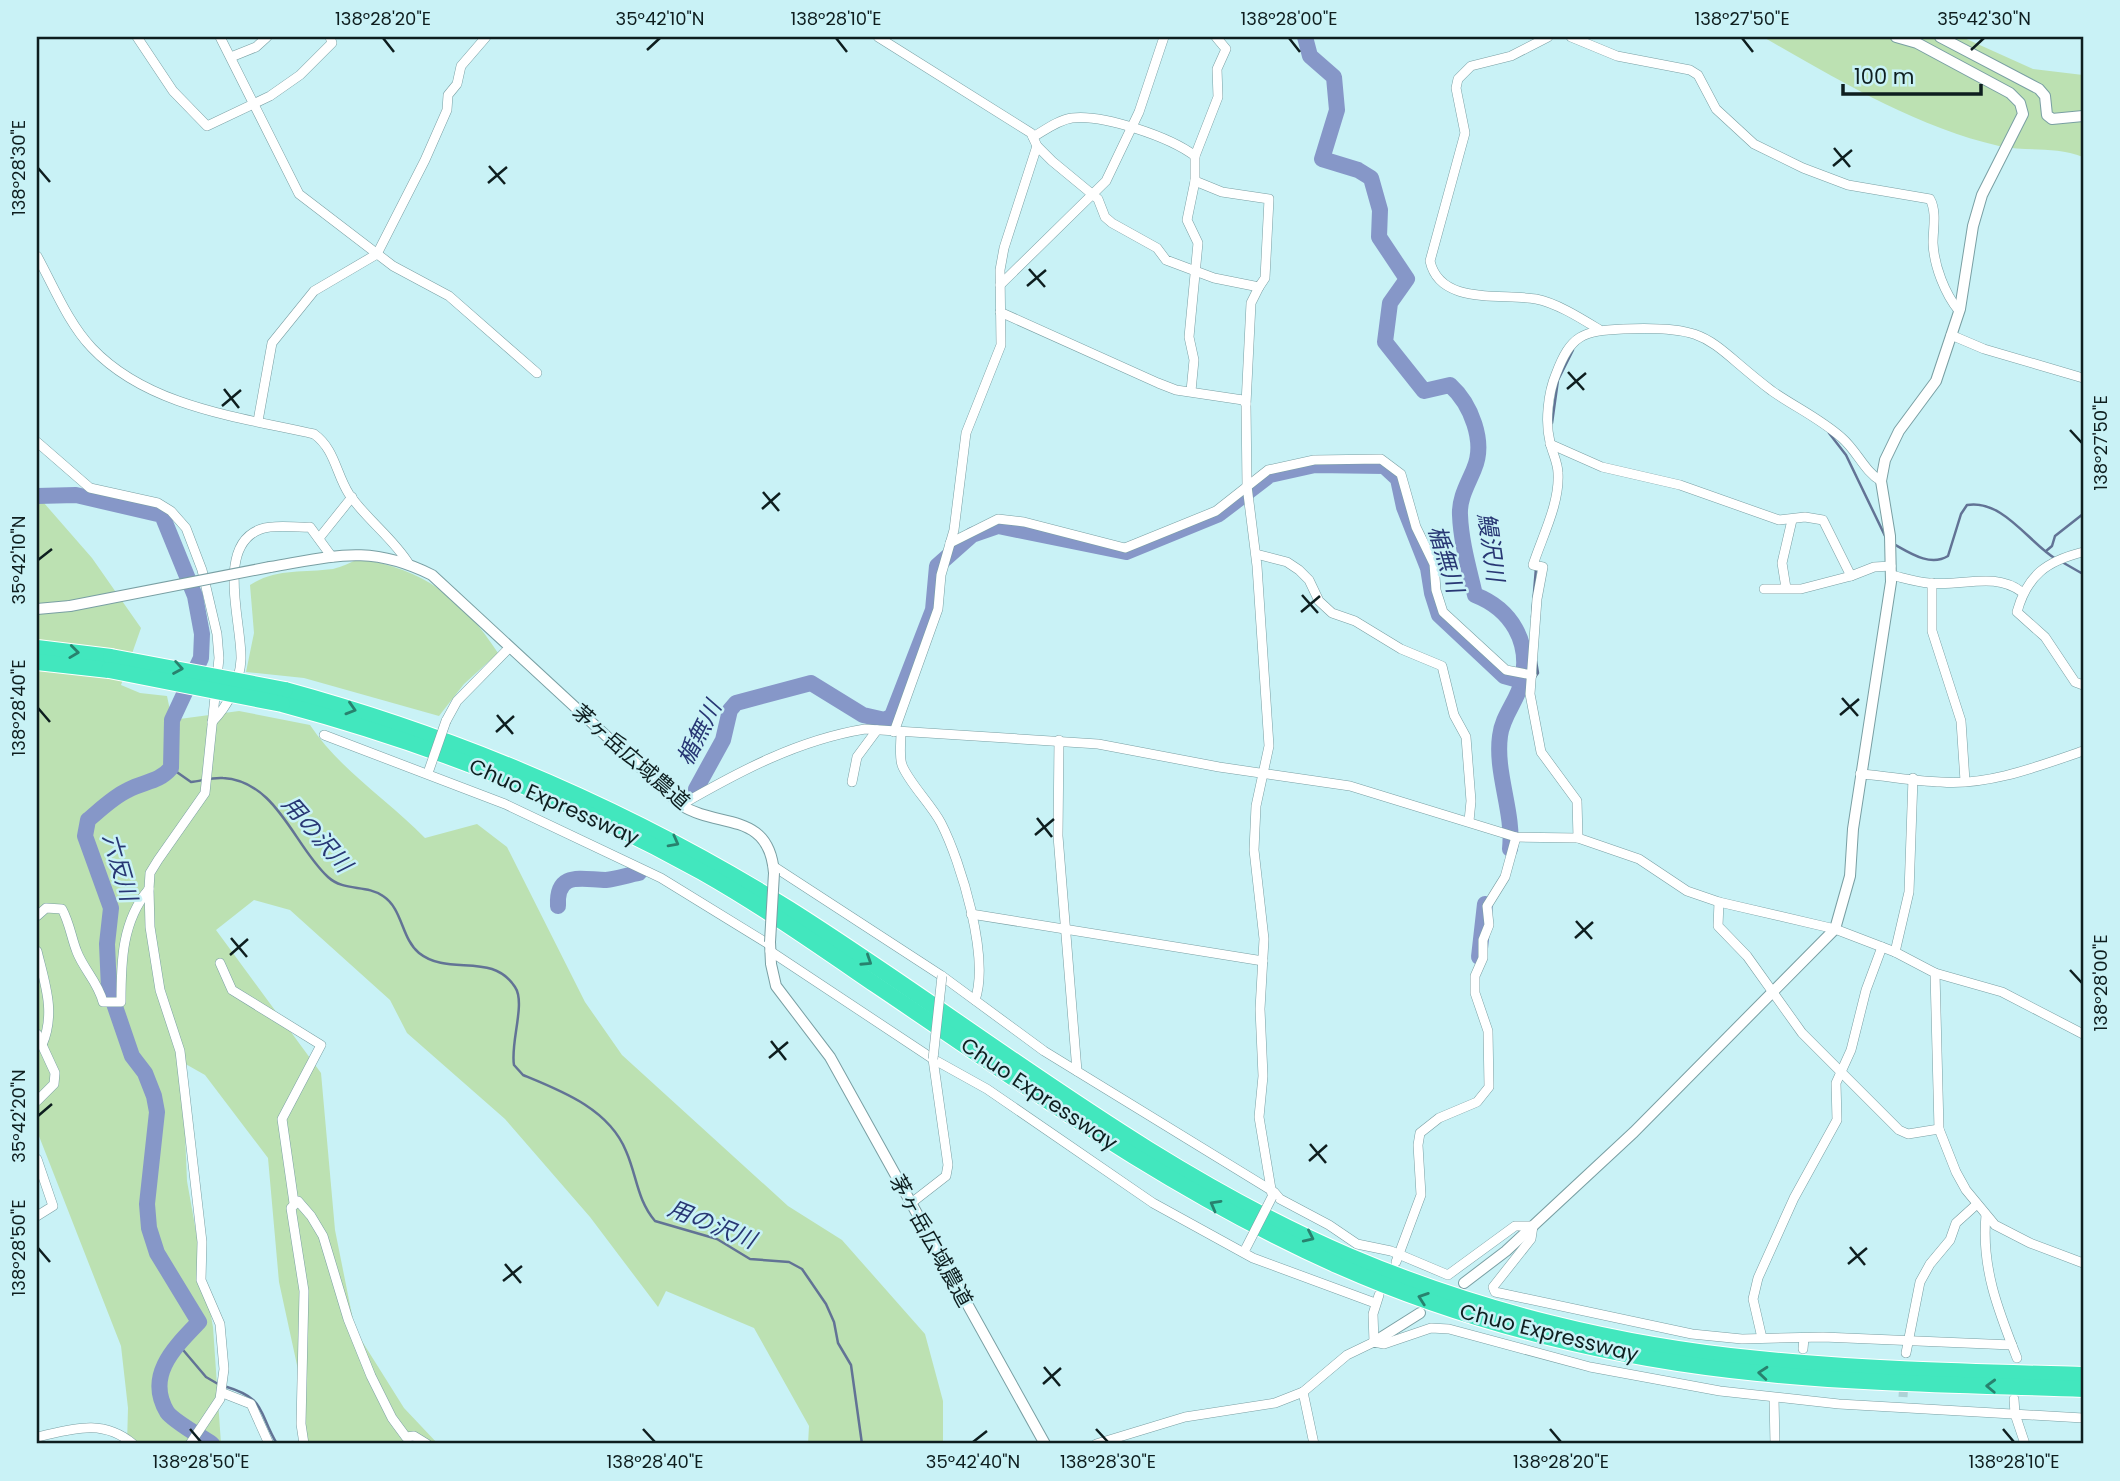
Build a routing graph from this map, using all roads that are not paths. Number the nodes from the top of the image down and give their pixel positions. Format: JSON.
{"nodes":[{"id":1,"x":137,"y":37,"type":"edge"},
{"id":2,"x":220,"y":37,"type":"edge"},
{"id":3,"x":330,"y":37,"type":"edge"},
{"id":4,"x":486,"y":37,"type":"edge"},
{"id":5,"x":878,"y":37,"type":"edge"},
{"id":6,"x":1164,"y":37,"type":"edge"},
{"id":7,"x":1216,"y":37,"type":"edge"},
{"id":8,"x":1548,"y":37,"type":"edge"},
{"id":9,"x":1571,"y":37,"type":"edge"},
{"id":10,"x":1896,"y":37,"type":"edge"},
{"id":11,"x":1940,"y":37,"type":"edge"},
{"id":12,"x":263,"y":38,"type":"edge"},
{"id":13,"x":231,"y":57,"type":"junction"},
{"id":14,"x":254,"y":101,"type":"junction"},
{"id":15,"x":2083,"y":116,"type":"edge"},
{"id":16,"x":1131,"y":130,"type":"junction"},
{"id":17,"x":1035,"y":142,"type":"junction"},
{"id":18,"x":1195,"y":156,"type":"junction"},
{"id":19,"x":1195,"y":181,"type":"junction"},
{"id":20,"x":1092,"y":194,"type":"junction"},
{"id":21,"x":377,"y":254,"type":"junction"},
{"id":22,"x":37,"y":256,"type":"edge"},
{"id":23,"x":1195,"y":270,"type":"junction"},
{"id":24,"x":1000,"y":285,"type":"junction"},
{"id":25,"x":1259,"y":287,"type":"junction"},
{"id":26,"x":1959,"y":311,"type":"junction"},
{"id":27,"x":1000,"y":312,"type":"junction"},
{"id":28,"x":1600,"y":330,"type":"junction"},
{"id":29,"x":1951,"y":335,"type":"junction"},
{"id":30,"x":537,"y":373,"type":"dead end"},
{"id":31,"x":2083,"y":378,"type":"edge"},
{"id":32,"x":1191,"y":391,"type":"junction"},
{"id":33,"x":1246,"y":404,"type":"junction"},
{"id":34,"x":258,"y":421,"type":"junction"},
{"id":35,"x":37,"y":442,"type":"edge"},
{"id":36,"x":1550,"y":443,"type":"junction"},
{"id":37,"x":1881,"y":481,"type":"junction"},
{"id":38,"x":1247,"y":486,"type":"junction"},
{"id":39,"x":352,"y":497,"type":"junction"},
{"id":40,"x":1792,"y":520,"type":"junction"},
{"id":41,"x":320,"y":537,"type":"junction"},
{"id":42,"x":949,"y":547,"type":"junction"},
{"id":43,"x":2083,"y":552,"type":"edge"},
{"id":44,"x":1256,"y":554,"type":"junction"},
{"id":45,"x":332,"y":557,"type":"junction"},
{"id":46,"x":410,"y":564,"type":"junction"},
{"id":47,"x":1891,"y":570,"type":"junction"},
{"id":48,"x":1851,"y":576,"type":"junction"},
{"id":49,"x":1932,"y":583,"type":"junction"},
{"id":50,"x":1786,"y":588,"type":"junction"},
{"id":51,"x":1764,"y":589,"type":"dead end"},
{"id":52,"x":2022,"y":592,"type":"junction"},
{"id":53,"x":37,"y":609,"type":"edge"},
{"id":54,"x":510,"y":647,"type":"junction"},
{"id":55,"x":37,"y":648,"type":"edge"},
{"id":56,"x":37,"y":663,"type":"edge"},
{"id":57,"x":110,"y":664,"type":"junction"},
{"id":58,"x":1531,"y":679,"type":"junction"},
{"id":59,"x":2083,"y":685,"type":"edge"},
{"id":60,"x":283,"y":697,"type":"junction"},
{"id":61,"x":212,"y":722,"type":"junction"},
{"id":62,"x":877,"y":730,"type":"junction"},
{"id":63,"x":897,"y":732,"type":"junction"},
{"id":64,"x":324,"y":735,"type":"dead end"},
{"id":65,"x":1059,"y":740,"type":"junction"},
{"id":66,"x":2083,"y":751,"type":"edge"},
{"id":67,"x":428,"y":772,"type":"junction"},
{"id":68,"x":1264,"y":774,"type":"junction"},
{"id":69,"x":1860,"y":774,"type":"junction"},
{"id":70,"x":1913,"y":778,"type":"junction"},
{"id":71,"x":1965,"y":781,"type":"junction"},
{"id":72,"x":852,"y":782,"type":"dead end"},
{"id":73,"x":681,"y":805,"type":"junction"},
{"id":74,"x":1469,"y":821,"type":"junction"},
{"id":75,"x":1516,"y":837,"type":"junction"},
{"id":76,"x":1578,"y":838,"type":"junction"},
{"id":77,"x":773,"y":869,"type":"junction"},
{"id":78,"x":149,"y":888,"type":"junction"},
{"id":79,"x":1719,"y":902,"type":"junction"},
{"id":80,"x":971,"y":914,"type":"junction"},
{"id":81,"x":37,"y":916,"type":"edge"},
{"id":82,"x":1066,"y":929,"type":"junction"},
{"id":83,"x":1835,"y":929,"type":"junction"},
{"id":84,"x":770,"y":946,"type":"junction"},
{"id":85,"x":1882,"y":947,"type":"junction"},
{"id":86,"x":37,"y":951,"type":"edge"},
{"id":87,"x":1895,"y":952,"type":"junction"},
{"id":88,"x":1263,"y":961,"type":"junction"},
{"id":89,"x":220,"y":963,"type":"dead end"},
{"id":90,"x":1935,"y":973,"type":"junction"},
{"id":91,"x":942,"y":976,"type":"junction"},
{"id":92,"x":1775,"y":993,"type":"junction"},
{"id":93,"x":975,"y":1000,"type":"junction"},
{"id":94,"x":37,"y":1034,"type":"edge"},
{"id":95,"x":2083,"y":1034,"type":"edge"},
{"id":96,"x":42,"y":1045,"type":"junction"},
{"id":97,"x":933,"y":1059,"type":"junction"},
{"id":98,"x":1077,"y":1071,"type":"junction"},
{"id":99,"x":1839,"y":1072,"type":"junction"},
{"id":100,"x":37,"y":1101,"type":"edge"},
{"id":101,"x":1939,"y":1129,"type":"junction"},
{"id":102,"x":37,"y":1159,"type":"edge"},
{"id":103,"x":1273,"y":1194,"type":"junction"},
{"id":104,"x":294,"y":1203,"type":"junction"},
{"id":105,"x":910,"y":1204,"type":"junction"},
{"id":106,"x":1977,"y":1204,"type":"junction"},
{"id":107,"x":1986,"y":1215,"type":"junction"},
{"id":108,"x":37,"y":1216,"type":"edge"},
{"id":109,"x":1533,"y":1226,"type":"junction"},
{"id":110,"x":1244,"y":1250,"type":"junction"},
{"id":111,"x":1398,"y":1259,"type":"junction"},
{"id":112,"x":2083,"y":1263,"type":"edge"},
{"id":113,"x":1464,"y":1283,"type":"dead end"},
{"id":114,"x":1420,"y":1313,"type":"dead end"},
{"id":115,"x":1762,"y":1338,"type":"junction"},
{"id":116,"x":1804,"y":1338,"type":"junction"},
{"id":117,"x":1908,"y":1340,"type":"junction"},
{"id":118,"x":1374,"y":1342,"type":"junction"},
{"id":119,"x":2012,"y":1345,"type":"junction"},
{"id":120,"x":1802,"y":1349,"type":"dead end"},
{"id":121,"x":1906,"y":1353,"type":"tunnel mouth"},
{"id":122,"x":2017,"y":1358,"type":"dead end"},
{"id":123,"x":2083,"y":1375,"type":"edge"},
{"id":124,"x":224,"y":1389,"type":"junction"},
{"id":125,"x":2083,"y":1389,"type":"edge"},
{"id":126,"x":1799,"y":1390,"type":"dead end"},
{"id":127,"x":1303,"y":1392,"type":"junction"},
{"id":128,"x":1774,"y":1398,"type":"junction"},
{"id":129,"x":2014,"y":1399,"type":"dead end"},
{"id":130,"x":1798,"y":1401,"type":"junction"},
{"id":131,"x":2015,"y":1414,"type":"junction"},
{"id":132,"x":2083,"y":1418,"type":"edge"},
{"id":133,"x":37,"y":1437,"type":"edge"},
{"id":134,"x":192,"y":1443,"type":"edge"},
{"id":135,"x":133,"y":1444,"type":"edge"},
{"id":136,"x":269,"y":1444,"type":"edge"},
{"id":137,"x":304,"y":1444,"type":"edge"},
{"id":138,"x":427,"y":1444,"type":"edge"},
{"id":139,"x":1045,"y":1444,"type":"edge"},
{"id":140,"x":1096,"y":1444,"type":"edge"},
{"id":141,"x":1314,"y":1444,"type":"edge"},
{"id":142,"x":1775,"y":1444,"type":"edge"},
{"id":143,"x":2025,"y":1444,"type":"edge"}],
"edges":[{"from":1,"to":14,"type":"street"},
{"from":2,"to":13,"type":"street"},
{"from":3,"to":14,"type":"street"},
{"from":4,"to":21,"type":"street"},
{"from":5,"to":17,"type":"street"},
{"from":6,"to":16,"type":"street"},
{"from":7,"to":18,"type":"street"},
{"from":8,"to":28,"type":"street"},
{"from":9,"to":26,"type":"street"},
{"from":10,"to":26,"type":"street"},
{"from":11,"to":15,"type":"street"},
{"from":12,"to":13,"type":"street"},
{"from":13,"to":14,"type":"street"},
{"from":14,"to":21,"type":"street"},
{"from":16,"to":17,"type":"street"},
{"from":16,"to":18,"type":"street"},
{"from":16,"to":20,"type":"street"},
{"from":17,"to":20,"type":"street"},
{"from":17,"to":24,"type":"street"},
{"from":18,"to":19,"type":"street"},
{"from":19,"to":23,"type":"street"},
{"from":19,"to":25,"type":"street"},
{"from":20,"to":23,"type":"street"},
{"from":20,"to":24,"type":"street"},
{"from":21,"to":30,"type":"street"},
{"from":21,"to":34,"type":"street"},
{"from":22,"to":34,"type":"street"},
{"from":23,"to":25,"type":"street"},
{"from":23,"to":32,"type":"street"},
{"from":24,"to":27,"type":"street"},
{"from":25,"to":33,"type":"street"},
{"from":26,"to":29,"type":"street"},
{"from":27,"to":32,"type":"street"},
{"from":27,"to":42,"type":"street"},
{"from":28,"to":36,"type":"street"},
{"from":28,"to":37,"type":"street"},
{"from":29,"to":31,"type":"street"},
{"from":29,"to":37,"type":"street"},
{"from":32,"to":33,"type":"street"},
{"from":33,"to":38,"type":"street"},
{"from":34,"to":39,"type":"street"},
{"from":35,"to":61,"type":"street"},
{"from":36,"to":40,"type":"street"},
{"from":36,"to":58,"type":"street"},
{"from":37,"to":47,"type":"street"},
{"from":38,"to":42,"type":"street"},
{"from":38,"to":44,"type":"street"},
{"from":38,"to":58,"type":"street"},
{"from":39,"to":41,"type":"street"},
{"from":39,"to":46,"type":"street"},
{"from":40,"to":48,"type":"street"},
{"from":40,"to":50,"type":"street"},
{"from":41,"to":45,"type":"street"},
{"from":41,"to":61,"type":"street"},
{"from":42,"to":63,"type":"street"},
{"from":43,"to":52,"type":"street"},
{"from":44,"to":68,"type":"street"},
{"from":44,"to":74,"type":"street"},
{"from":45,"to":46,"type":"street","name":"茅ヶ岳広域農道"},
{"from":45,"to":53,"type":"street","name":"茅ヶ岳広域農道","bridge":true},
{"from":46,"to":54,"type":"street","name":"茅ヶ岳広域農道"},
{"from":47,"to":48,"type":"street"},
{"from":47,"to":49,"type":"street"},
{"from":47,"to":69,"type":"street"},
{"from":48,"to":50,"type":"street"},
{"from":49,"to":52,"type":"street"},
{"from":49,"to":71,"type":"street"},
{"from":50,"to":51,"type":"street"},
{"from":52,"to":59,"type":"street"},
{"from":54,"to":67,"type":"street","bridge":true},
{"from":54,"to":73,"type":"street","name":"茅ヶ岳広域農道"},
{"from":55,"to":57,"type":"highway","name":"Chuo Expressway","one_way":true},
{"from":56,"to":57,"type":"highway","name":"Chuo Expressway"},
{"from":57,"to":60,"type":"highway","name":"Chuo Expressway","bridge":true},
{"from":58,"to":76,"type":"street"},
{"from":60,"to":123,"type":"highway","name":"Chuo Expressway","one_way":true},
{"from":125,"to":60,"type":"highway","name":"Chuo Expressway","one_way":true},
{"from":61,"to":78,"type":"street"},
{"from":62,"to":63,"type":"street"},
{"from":62,"to":72,"type":"street"},
{"from":62,"to":73,"type":"street"},
{"from":63,"to":65,"type":"street"},
{"from":63,"to":80,"type":"street"},
{"from":64,"to":67,"type":"street"},
{"from":65,"to":68,"type":"street"},
{"from":65,"to":82,"type":"street"},
{"from":66,"to":71,"type":"street"},
{"from":67,"to":84,"type":"street"},
{"from":68,"to":74,"type":"street"},
{"from":68,"to":88,"type":"street"},
{"from":69,"to":70,"type":"street"},
{"from":69,"to":83,"type":"street"},
{"from":70,"to":71,"type":"street"},
{"from":70,"to":87,"type":"street"},
{"from":73,"to":77,"type":"street","name":"茅ヶ岳広域農道"},
{"from":74,"to":75,"type":"street"},
{"from":75,"to":76,"type":"street"},
{"from":75,"to":111,"type":"street"},
{"from":76,"to":79,"type":"street"},
{"from":77,"to":84,"type":"street","name":"茅ヶ岳広域農道","bridge":true},
{"from":77,"to":91,"type":"street"},
{"from":78,"to":81,"type":"street"},
{"from":78,"to":124,"type":"street"},
{"from":79,"to":83,"type":"street"},
{"from":79,"to":92,"type":"street"},
{"from":80,"to":82,"type":"street"},
{"from":80,"to":93,"type":"street"},
{"from":82,"to":88,"type":"street"},
{"from":82,"to":98,"type":"street"},
{"from":83,"to":85,"type":"street"},
{"from":83,"to":92,"type":"street"},
{"from":84,"to":97,"type":"street"},
{"from":84,"to":105,"type":"street","name":"茅ヶ岳広域農道"},
{"from":85,"to":87,"type":"street"},
{"from":85,"to":99,"type":"street"},
{"from":86,"to":96,"type":"street"},
{"from":87,"to":90,"type":"street"},
{"from":88,"to":103,"type":"street"},
{"from":89,"to":104,"type":"street"},
{"from":90,"to":95,"type":"street"},
{"from":90,"to":101,"type":"street"},
{"from":91,"to":93,"type":"street"},
{"from":91,"to":97,"type":"street","bridge":true},
{"from":92,"to":99,"type":"street"},
{"from":92,"to":109,"type":"street"},
{"from":93,"to":98,"type":"street"},
{"from":94,"to":96,"type":"street"},
{"from":96,"to":100,"type":"street"},
{"from":97,"to":105,"type":"street"},
{"from":97,"to":110,"type":"street"},
{"from":98,"to":103,"type":"street"},
{"from":99,"to":101,"type":"street"},
{"from":99,"to":115,"type":"street"},
{"from":101,"to":106,"type":"street"},
{"from":102,"to":108,"type":"street"},
{"from":103,"to":110,"type":"street","bridge":true},
{"from":103,"to":111,"type":"street"},
{"from":104,"to":137,"type":"street"},
{"from":104,"to":138,"type":"street"},
{"from":105,"to":139,"type":"street","name":"茅ヶ岳広域農道"},
{"from":106,"to":107,"type":"street"},
{"from":106,"to":117,"type":"street"},
{"from":107,"to":112,"type":"street"},
{"from":107,"to":119,"type":"street"},
{"from":109,"to":111,"type":"street"},
{"from":109,"to":113,"type":"street"},
{"from":109,"to":115,"type":"street"},
{"from":110,"to":118,"type":"street"},
{"from":114,"to":118,"type":"street"},
{"from":115,"to":116,"type":"street"},
{"from":116,"to":117,"type":"street"},
{"from":116,"to":120,"type":"street"},
{"from":117,"to":119,"type":"street"},
{"from":117,"to":121,"type":"street"},
{"from":118,"to":127,"type":"street"},
{"from":118,"to":128,"type":"street"},
{"from":119,"to":122,"type":"street"},
{"from":124,"to":134,"type":"street"},
{"from":124,"to":136,"type":"street"},
{"from":126,"to":130,"type":"street"},
{"from":127,"to":140,"type":"street"},
{"from":127,"to":141,"type":"street"},
{"from":128,"to":130,"type":"street"},
{"from":128,"to":142,"type":"street"},
{"from":129,"to":131,"type":"street"},
{"from":130,"to":131,"type":"street"},
{"from":131,"to":132,"type":"street"},
{"from":131,"to":143,"type":"street"},
{"from":133,"to":135,"type":"street"}]}
